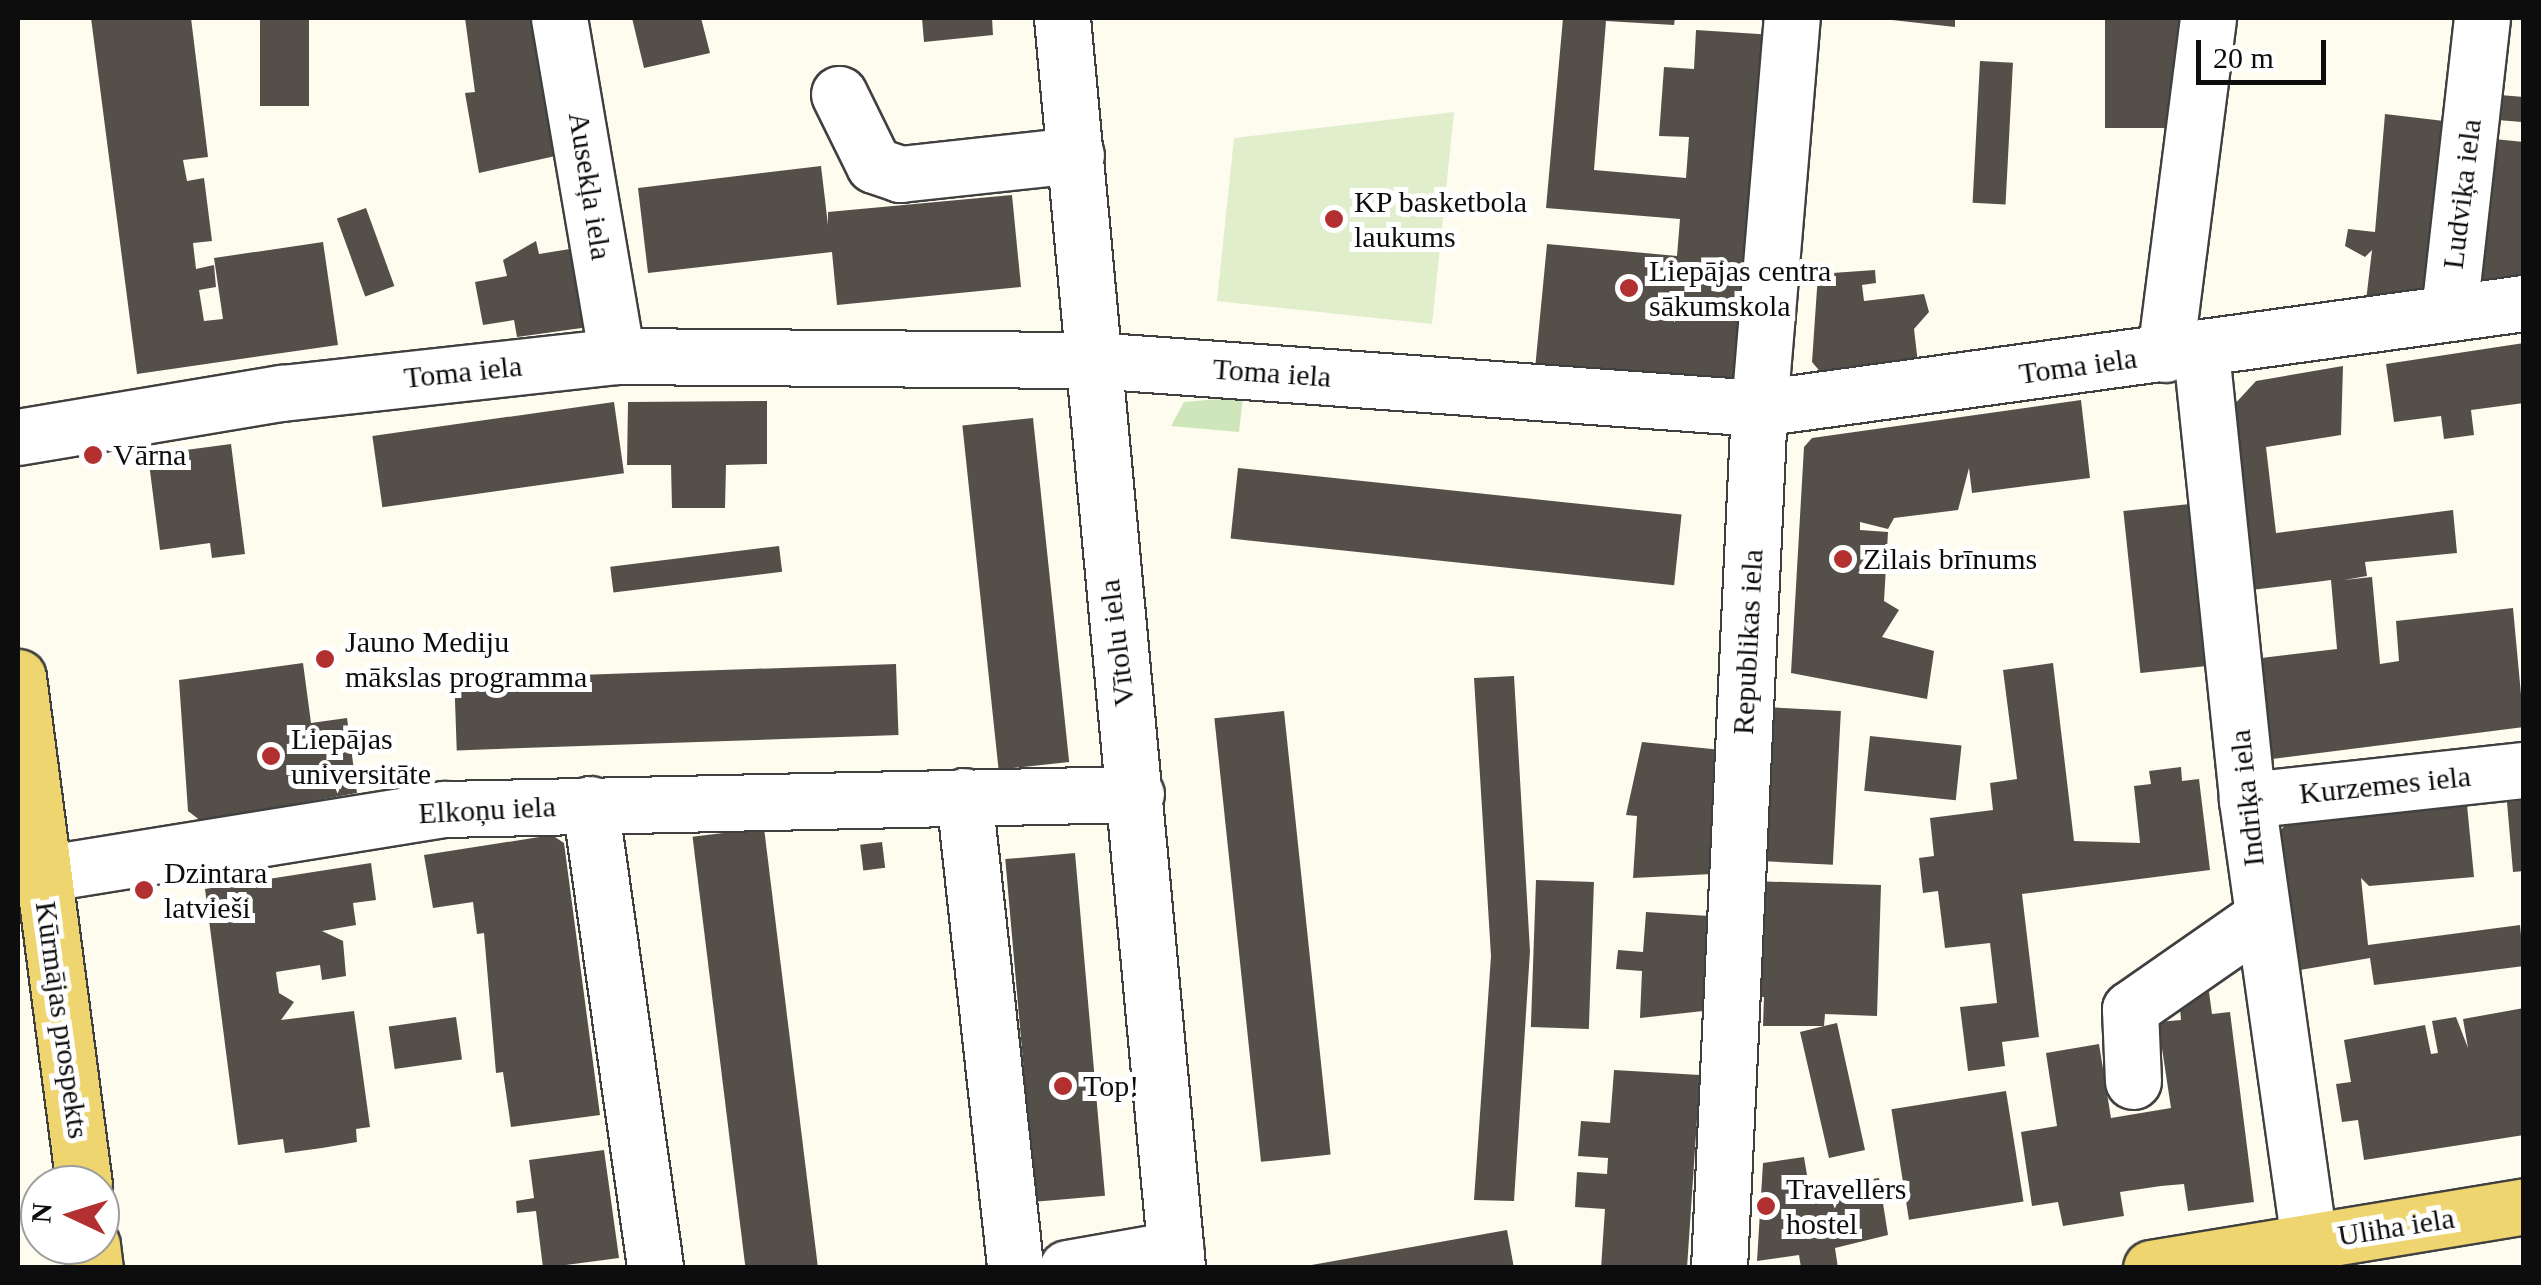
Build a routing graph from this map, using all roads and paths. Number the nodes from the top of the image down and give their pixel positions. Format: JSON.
{"nodes":[{"id":1,"x":559,"y":18,"type":"edge"},
{"id":2,"x":1062,"y":18,"type":"edge"},
{"id":3,"x":1792,"y":18,"type":"edge"},
{"id":4,"x":2208,"y":18,"type":"edge"},
{"id":5,"x":2482,"y":18,"type":"edge"},
{"id":6,"x":839,"y":94,"type":"dead end"},
{"id":7,"x":1076,"y":155,"type":"junction"},
{"id":8,"x":2524,"y":303,"type":"edge"},
{"id":9,"x":2449,"y":312,"type":"junction"},
{"id":10,"x":2183,"y":353,"type":"junction"},
{"id":11,"x":617,"y":356,"type":"junction"},
{"id":12,"x":1092,"y":360,"type":"junction"},
{"id":13,"x":1759,"y":408,"type":"junction"},
{"id":14,"x":18,"y":437,"type":"edge"},
{"id":15,"x":18,"y":677,"type":"edge"},
{"id":16,"x":2524,"y":770,"type":"edge"},
{"id":17,"x":1136,"y":794,"type":"junction"},
{"id":18,"x":964,"y":796,"type":"junction"},
{"id":19,"x":2246,"y":800,"type":"junction"},
{"id":20,"x":590,"y":804,"type":"junction"},
{"id":21,"x":32,"y":840,"type":"edge"},
{"id":22,"x":2261,"y":918,"type":"junction"},
{"id":23,"x":2133,"y":1081,"type":"dead end"},
{"id":24,"x":81,"y":1165,"type":"edge"},
{"id":25,"x":2524,"y":1206,"type":"edge"},
{"id":26,"x":2309,"y":1241,"type":"junction"},
{"id":27,"x":1176,"y":1258,"type":"edge"},
{"id":28,"x":655,"y":1268,"type":"edge"},
{"id":29,"x":1015,"y":1268,"type":"edge"},
{"id":30,"x":1067,"y":1268,"type":"edge"},
{"id":31,"x":1718,"y":1268,"type":"edge"},
{"id":32,"x":2151,"y":1268,"type":"edge"}],
"edges":[{"from":1,"to":11,"type":"street","name":"Ausekļa iela"},
{"from":2,"to":7,"type":"street","name":"Vītolu iela"},
{"from":3,"to":13,"type":"street","name":"Republikas iela"},
{"from":4,"to":10,"type":"street","name":"Indriķa iela"},
{"from":5,"to":9,"type":"street","name":"Ludviķa iela"},
{"from":6,"to":7,"type":"street"},
{"from":7,"to":12,"type":"street","name":"Vītolu iela"},
{"from":8,"to":9,"type":"street","name":"Toma iela"},
{"from":9,"to":10,"type":"street","name":"Toma iela"},
{"from":10,"to":13,"type":"street","name":"Toma iela"},
{"from":10,"to":19,"type":"street","name":"Indriķa iela"},
{"from":11,"to":12,"type":"street","name":"Toma iela"},
{"from":11,"to":14,"type":"street","name":"Toma iela"},
{"from":12,"to":13,"type":"street","name":"Toma iela"},
{"from":12,"to":17,"type":"street","name":"Vītolu iela"},
{"from":13,"to":31,"type":"street","name":"Republikas iela"},
{"from":15,"to":21,"type":"main road","name":"Kūrmājas prospekts"},
{"from":16,"to":19,"type":"street","name":"Kurzemes iela"},
{"from":17,"to":18,"type":"street"},
{"from":17,"to":27,"type":"street","name":"Vītolu iela"},
{"from":18,"to":20,"type":"street"},
{"from":18,"to":29,"type":"street"},
{"from":19,"to":22,"type":"street","name":"Indriķa iela"},
{"from":20,"to":21,"type":"street","name":"Elkoņu iela"},
{"from":20,"to":28,"type":"street","name":"Elkoņu iela"},
{"from":21,"to":24,"type":"main road","name":"Kūrmājas prospekts"},
{"from":22,"to":23,"type":"street"},
{"from":22,"to":26,"type":"street","name":"Indriķa iela"},
{"from":25,"to":26,"type":"main road","name":"Uliha iela"},
{"from":26,"to":32,"type":"main road","name":"Uliha iela"},
{"from":27,"to":30,"type":"street"}]}
